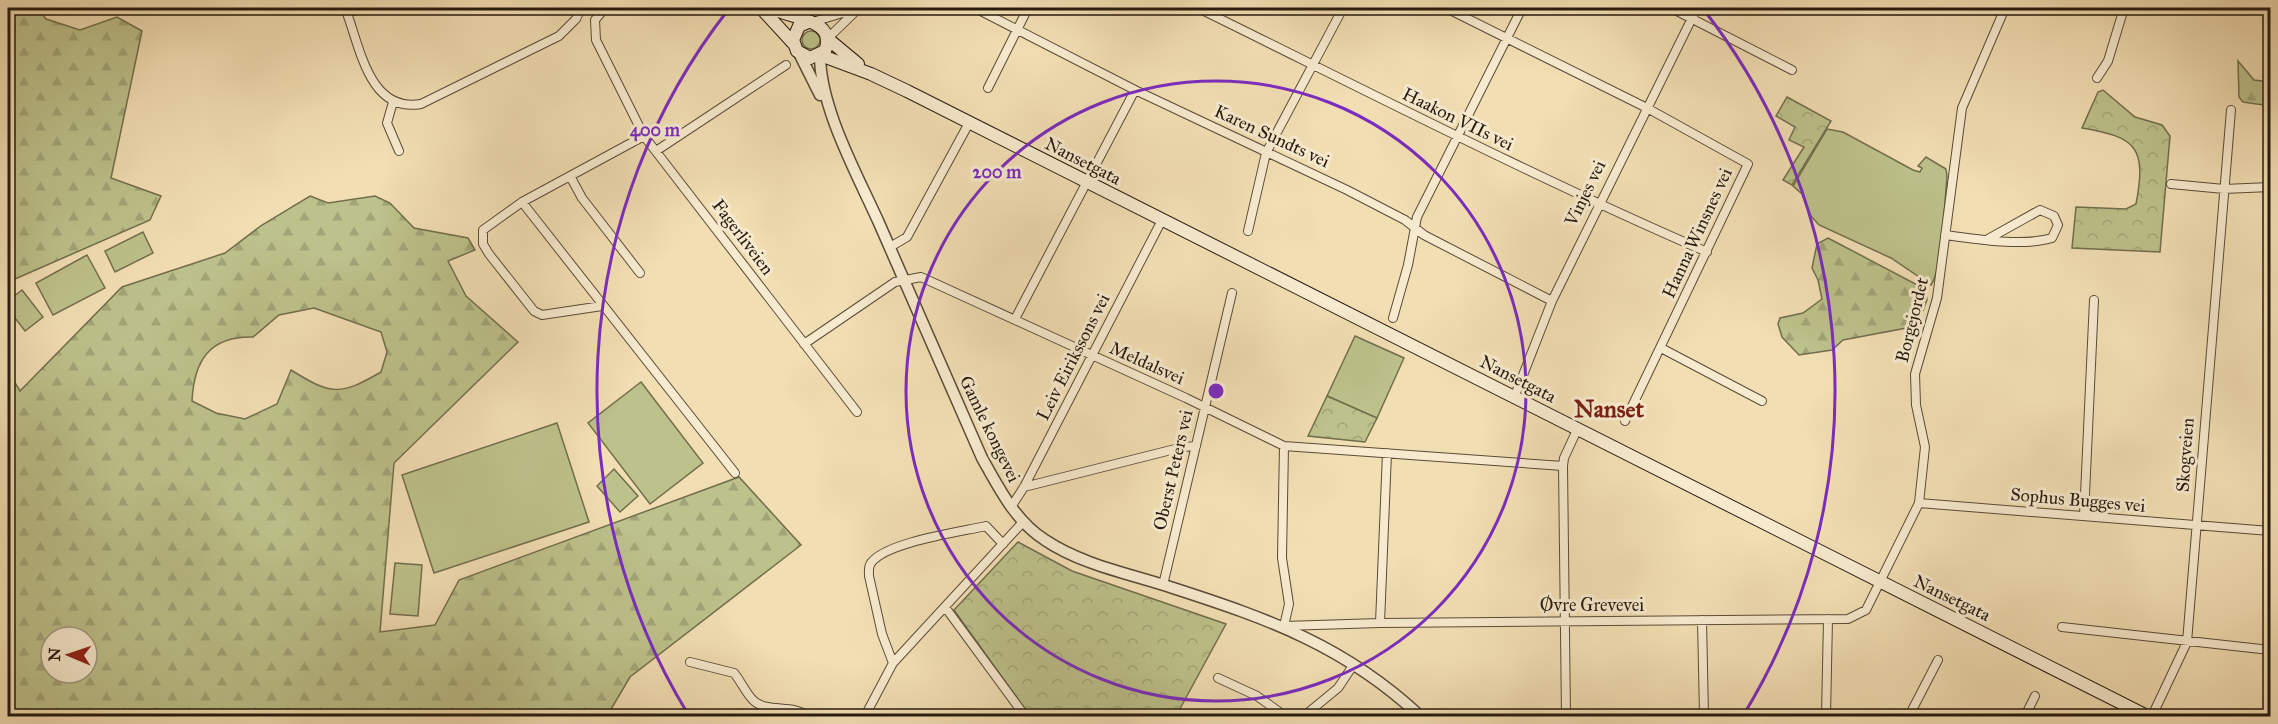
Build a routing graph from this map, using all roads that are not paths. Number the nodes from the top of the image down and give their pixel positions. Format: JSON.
{"nodes":[{"id":1,"x":362,"y":8,"type":"edge"},
{"id":2,"x":581,"y":8,"type":"edge"},
{"id":3,"x":605,"y":8,"type":"edge"},
{"id":4,"x":761,"y":8,"type":"edge"},
{"id":5,"x":772,"y":8,"type":"edge"},
{"id":6,"x":859,"y":8,"type":"edge"},
{"id":7,"x":975,"y":8,"type":"edge"},
{"id":8,"x":1028,"y":8,"type":"edge"},
{"id":9,"x":1198,"y":8,"type":"edge"},
{"id":10,"x":1343,"y":8,"type":"edge"},
{"id":11,"x":1446,"y":8,"type":"edge"},
{"id":12,"x":1522,"y":8,"type":"edge"},
{"id":13,"x":1671,"y":8,"type":"edge"},
{"id":14,"x":1697,"y":8,"type":"edge"},
{"id":15,"x":2005,"y":8,"type":"edge"},
{"id":16,"x":2124,"y":8,"type":"edge"},
{"id":17,"x":346,"y":10,"type":"edge"},
{"id":18,"x":1692,"y":18,"type":"junction"},
{"id":19,"x":811,"y":22,"type":"junction"},
{"id":20,"x":1017,"y":29,"type":"junction"},
{"id":21,"x":1508,"y":37,"type":"junction"},
{"id":22,"x":828,"y":39,"type":"junction"},
{"id":23,"x":797,"y":49,"type":"junction"},
{"id":24,"x":820,"y":55,"type":"junction"},
{"id":25,"x":1313,"y":64,"type":"junction"},
{"id":26,"x":786,"y":65,"type":"dead end"},
{"id":27,"x":1792,"y":70,"type":"dead end"},
{"id":28,"x":871,"y":74,"type":"junction"},
{"id":29,"x":2097,"y":78,"type":"dead end"},
{"id":30,"x":988,"y":88,"type":"dead end"},
{"id":31,"x":1135,"y":90,"type":"junction"},
{"id":32,"x":393,"y":102,"type":"junction"},
{"id":33,"x":826,"y":102,"type":"junction"},
{"id":34,"x":1647,"y":108,"type":"junction"},
{"id":35,"x":2231,"y":110,"type":"dead end"},
{"id":36,"x":969,"y":123,"type":"junction"},
{"id":37,"x":644,"y":136,"type":"junction"},
{"id":38,"x":1456,"y":138,"type":"junction"},
{"id":39,"x":399,"y":151,"type":"dead end"},
{"id":40,"x":656,"y":151,"type":"junction"},
{"id":41,"x":1266,"y":153,"type":"junction"},
{"id":42,"x":570,"y":176,"type":"junction"},
{"id":43,"x":1087,"y":183,"type":"junction"},
{"id":44,"x":2171,"y":184,"type":"dead end"},
{"id":45,"x":2271,"y":187,"type":"edge"},
{"id":46,"x":2224,"y":189,"type":"junction"},
{"id":47,"x":522,"y":202,"type":"junction"},
{"id":48,"x":1597,"y":204,"type":"junction"},
{"id":49,"x":1162,"y":220,"type":"junction"},
{"id":50,"x":1414,"y":228,"type":"junction"},
{"id":51,"x":1248,"y":231,"type":"dead end"},
{"id":52,"x":1945,"y":235,"type":"junction"},
{"id":53,"x":1988,"y":239,"type":"junction"},
{"id":54,"x":890,"y":247,"type":"junction"},
{"id":55,"x":1707,"y":252,"type":"junction"},
{"id":56,"x":640,"y":273,"type":"dead end"},
{"id":57,"x":903,"y":279,"type":"junction"},
{"id":58,"x":1232,"y":293,"type":"dead end"},
{"id":59,"x":2094,"y":300,"type":"dead end"},
{"id":60,"x":1552,"y":301,"type":"junction"},
{"id":61,"x":602,"y":306,"type":"junction"},
{"id":62,"x":1393,"y":318,"type":"dead end"},
{"id":63,"x":1015,"y":319,"type":"junction"},
{"id":64,"x":804,"y":344,"type":"junction"},
{"id":65,"x":1661,"y":348,"type":"junction"},
{"id":66,"x":1092,"y":356,"type":"junction"},
{"id":67,"x":1514,"y":398,"type":"junction"},
{"id":68,"x":1762,"y":401,"type":"dead end"},
{"id":69,"x":1205,"y":408,"type":"junction"},
{"id":70,"x":857,"y":412,"type":"dead end"},
{"id":71,"x":1625,"y":421,"type":"dead end"},
{"id":72,"x":1578,"y":430,"type":"junction"},
{"id":73,"x":1196,"y":446,"type":"junction"},
{"id":74,"x":1284,"y":447,"type":"junction"},
{"id":75,"x":1387,"y":453,"type":"junction"},
{"id":76,"x":1563,"y":466,"type":"junction"},
{"id":77,"x":735,"y":473,"type":"dead end"},
{"id":78,"x":1024,"y":488,"type":"junction"},
{"id":79,"x":1919,"y":502,"type":"junction"},
{"id":80,"x":1011,"y":507,"type":"junction"},
{"id":81,"x":2084,"y":516,"type":"junction"},
{"id":82,"x":1023,"y":522,"type":"junction"},
{"id":83,"x":2197,"y":526,"type":"junction"},
{"id":84,"x":2271,"y":531,"type":"edge"},
{"id":85,"x":1003,"y":544,"type":"junction"},
{"id":86,"x":1881,"y":583,"type":"junction"},
{"id":87,"x":1163,"y":585,"type":"junction"},
{"id":88,"x":945,"y":607,"type":"junction"},
{"id":89,"x":1828,"y":619,"type":"junction"},
{"id":90,"x":1702,"y":620,"type":"junction"},
{"id":91,"x":1380,"y":622,"type":"junction"},
{"id":92,"x":1565,"y":622,"type":"junction"},
{"id":93,"x":1284,"y":626,"type":"junction"},
{"id":94,"x":2062,"y":627,"type":"dead end"},
{"id":95,"x":2187,"y":642,"type":"junction"},
{"id":96,"x":2271,"y":650,"type":"edge"},
{"id":97,"x":1938,"y":660,"type":"dead end"},
{"id":98,"x":690,"y":662,"type":"dead end"},
{"id":99,"x":893,"y":663,"type":"junction"},
{"id":100,"x":1354,"y":664,"type":"junction"},
{"id":101,"x":1218,"y":678,"type":"dead end"},
{"id":102,"x":2035,"y":696,"type":"dead end"},
{"id":103,"x":871,"y":703,"type":"junction"},
{"id":104,"x":808,"y":717,"type":"edge"},
{"id":105,"x":866,"y":717,"type":"edge"},
{"id":106,"x":871,"y":717,"type":"edge"},
{"id":107,"x":1025,"y":717,"type":"edge"},
{"id":108,"x":1285,"y":717,"type":"edge"},
{"id":109,"x":1304,"y":717,"type":"edge"},
{"id":110,"x":1420,"y":717,"type":"edge"},
{"id":111,"x":1566,"y":717,"type":"edge"},
{"id":112,"x":1704,"y":717,"type":"edge"},
{"id":113,"x":1827,"y":717,"type":"edge"},
{"id":114,"x":1909,"y":717,"type":"edge"},
{"id":115,"x":2025,"y":717,"type":"edge"},
{"id":116,"x":2147,"y":717,"type":"edge"},
{"id":117,"x":2152,"y":717,"type":"edge"}],
"edges":[{"from":1,"to":17,"type":"street"},
{"from":2,"to":32,"type":"street"},
{"from":3,"to":37,"type":"street","name":"Fagerliveien"},
{"from":4,"to":23,"type":"main road"},
{"from":5,"to":19,"type":"main road"},
{"from":6,"to":19,"type":"street"},
{"from":6,"to":22,"type":"street"},
{"from":7,"to":20,"type":"street","name":"Karen Sundts vei"},
{"from":8,"to":20,"type":"street"},
{"from":9,"to":25,"type":"street","name":"Haakon VIIs vei"},
{"from":10,"to":25,"type":"street"},
{"from":11,"to":21,"type":"street"},
{"from":12,"to":21,"type":"street"},
{"from":13,"to":18,"type":"street"},
{"from":14,"to":18,"type":"street","name":"Vinjes vei"},
{"from":15,"to":52,"type":"street","name":"Borgejordet"},
{"from":16,"to":29,"type":"street"},
{"from":17,"to":32,"type":"street"},
{"from":18,"to":27,"type":"street"},
{"from":18,"to":34,"type":"street","name":"Vinjes vei"},
{"from":19,"to":22,"type":"main road"},
{"from":19,"to":23,"type":"main road"},
{"from":20,"to":30,"type":"street"},
{"from":20,"to":31,"type":"street","name":"Karen Sundts vei"},
{"from":21,"to":34,"type":"street"},
{"from":21,"to":38,"type":"street"},
{"from":22,"to":24,"type":"main road"},
{"from":22,"to":28,"type":"main road","name":"Nansetgata"},
{"from":23,"to":24,"type":"main road"},
{"from":23,"to":33,"type":"street","name":"Gamle kongevei"},
{"from":24,"to":28,"type":"main road","name":"Nansetgata"},
{"from":24,"to":33,"type":"street","name":"Gamle kongevei"},
{"from":25,"to":38,"type":"street","name":"Haakon VIIs vei"},
{"from":25,"to":41,"type":"street"},
{"from":26,"to":40,"type":"street"},
{"from":28,"to":36,"type":"main road","name":"Nansetgata"},
{"from":31,"to":41,"type":"street","name":"Karen Sundts vei"},
{"from":31,"to":43,"type":"street"},
{"from":32,"to":39,"type":"street"},
{"from":33,"to":54,"type":"street","name":"Gamle kongevei"},
{"from":34,"to":48,"type":"street","name":"Vinjes vei"},
{"from":34,"to":55,"type":"street","name":"Hanna Winsnes vei"},
{"from":35,"to":46,"type":"street","name":"Skogveien"},
{"from":36,"to":43,"type":"main road","name":"Nansetgata"},
{"from":36,"to":54,"type":"street"},
{"from":37,"to":40,"type":"street","name":"Fagerliveien"},
{"from":37,"to":42,"type":"street"},
{"from":38,"to":48,"type":"street","name":"Haakon VIIs vei"},
{"from":38,"to":50,"type":"street"},
{"from":40,"to":64,"type":"street","name":"Fagerliveien"},
{"from":41,"to":50,"type":"street","name":"Karen Sundts vei"},
{"from":41,"to":51,"type":"street"},
{"from":42,"to":47,"type":"street"},
{"from":42,"to":56,"type":"street"},
{"from":43,"to":49,"type":"main road","name":"Nansetgata"},
{"from":43,"to":63,"type":"street"},
{"from":44,"to":46,"type":"street"},
{"from":45,"to":46,"type":"street"},
{"from":46,"to":83,"type":"street","name":"Skogveien"},
{"from":47,"to":61,"type":"street"},
{"from":47,"to":61,"type":"street"},
{"from":48,"to":55,"type":"street","name":"Haakon VIIs vei"},
{"from":48,"to":60,"type":"street","name":"Vinjes vei"},
{"from":49,"to":66,"type":"street","name":"Leiv Eirikssons vei"},
{"from":49,"to":67,"type":"main road","name":"Nansetgata"},
{"from":50,"to":60,"type":"street","name":"Karen Sundts vei"},
{"from":50,"to":62,"type":"street"},
{"from":52,"to":53,"type":"street"},
{"from":52,"to":79,"type":"street","name":"Borgejordet"},
{"from":53,"to":53,"type":"street"},
{"from":54,"to":57,"type":"street","name":"Gamle kongevei"},
{"from":55,"to":65,"type":"street","name":"Hanna Winsnes vei"},
{"from":57,"to":63,"type":"street","name":"Meldalsvei"},
{"from":57,"to":64,"type":"street"},
{"from":57,"to":80,"type":"street","name":"Gamle kongevei"},
{"from":58,"to":69,"type":"street","name":"Oberst Peters vei"},
{"from":59,"to":81,"type":"street"},
{"from":60,"to":67,"type":"street","name":"Vinjes vei"},
{"from":61,"to":77,"type":"street"},
{"from":63,"to":66,"type":"street","name":"Meldalsvei"},
{"from":64,"to":70,"type":"street","name":"Fagerliveien"},
{"from":65,"to":68,"type":"street"},
{"from":65,"to":71,"type":"street","name":"Hanna Winsnes vei"},
{"from":66,"to":69,"type":"street","name":"Meldalsvei"},
{"from":66,"to":78,"type":"street","name":"Leiv Eirikssons vei"},
{"from":67,"to":72,"type":"main road","name":"Nansetgata"},
{"from":69,"to":73,"type":"street","name":"Oberst Peters vei"},
{"from":69,"to":74,"type":"street","name":"Meldalsvei"},
{"from":72,"to":76,"type":"street"},
{"from":72,"to":86,"type":"main road","name":"Nansetgata"},
{"from":73,"to":78,"type":"street"},
{"from":73,"to":87,"type":"street","name":"Oberst Peters vei"},
{"from":74,"to":75,"type":"street","name":"Meldalsvei"},
{"from":74,"to":93,"type":"street"},
{"from":75,"to":76,"type":"street","name":"Meldalsvei"},
{"from":75,"to":91,"type":"street"},
{"from":76,"to":92,"type":"street"},
{"from":78,"to":80,"type":"street","name":"Leiv Eirikssons vei"},
{"from":79,"to":81,"type":"street","name":"Sophus Bugges vei"},
{"from":79,"to":86,"type":"street","name":"Borgejordet"},
{"from":80,"to":82,"type":"street","name":"Gamle kongevei"},
{"from":81,"to":83,"type":"street","name":"Sophus Bugges vei"},
{"from":82,"to":85,"type":"street"},
{"from":82,"to":87,"type":"street","name":"Gamle kongevei"},
{"from":83,"to":84,"type":"street","name":"Sophus Bugges vei"},
{"from":83,"to":95,"type":"street","name":"Skogveien"},
{"from":85,"to":88,"type":"street"},
{"from":85,"to":99,"type":"street"},
{"from":86,"to":89,"type":"street","name":"Øvre Grevevei"},
{"from":86,"to":116,"type":"main road","name":"Nansetgata"},
{"from":87,"to":93,"type":"street","name":"Gamle kongevei"},
{"from":88,"to":99,"type":"street"},
{"from":88,"to":107,"type":"street"},
{"from":89,"to":90,"type":"street","name":"Øvre Grevevei"},
{"from":89,"to":113,"type":"street"},
{"from":90,"to":92,"type":"street","name":"Øvre Grevevei"},
{"from":90,"to":112,"type":"street"},
{"from":91,"to":92,"type":"street","name":"Øvre Grevevei"},
{"from":91,"to":93,"type":"street","name":"Øvre Grevevei"},
{"from":92,"to":111,"type":"street"},
{"from":93,"to":100,"type":"street","name":"Gamle kongevei"},
{"from":94,"to":95,"type":"street"},
{"from":95,"to":96,"type":"street"},
{"from":95,"to":117,"type":"street","name":"Skogveien"},
{"from":97,"to":114,"type":"street"},
{"from":98,"to":104,"type":"street"},
{"from":99,"to":103,"type":"street"},
{"from":100,"to":109,"type":"street"},
{"from":100,"to":110,"type":"street","name":"Gamle kongevei"},
{"from":101,"to":108,"type":"street"},
{"from":102,"to":115,"type":"street"},
{"from":103,"to":105,"type":"street"},
{"from":103,"to":106,"type":"street"}]}
